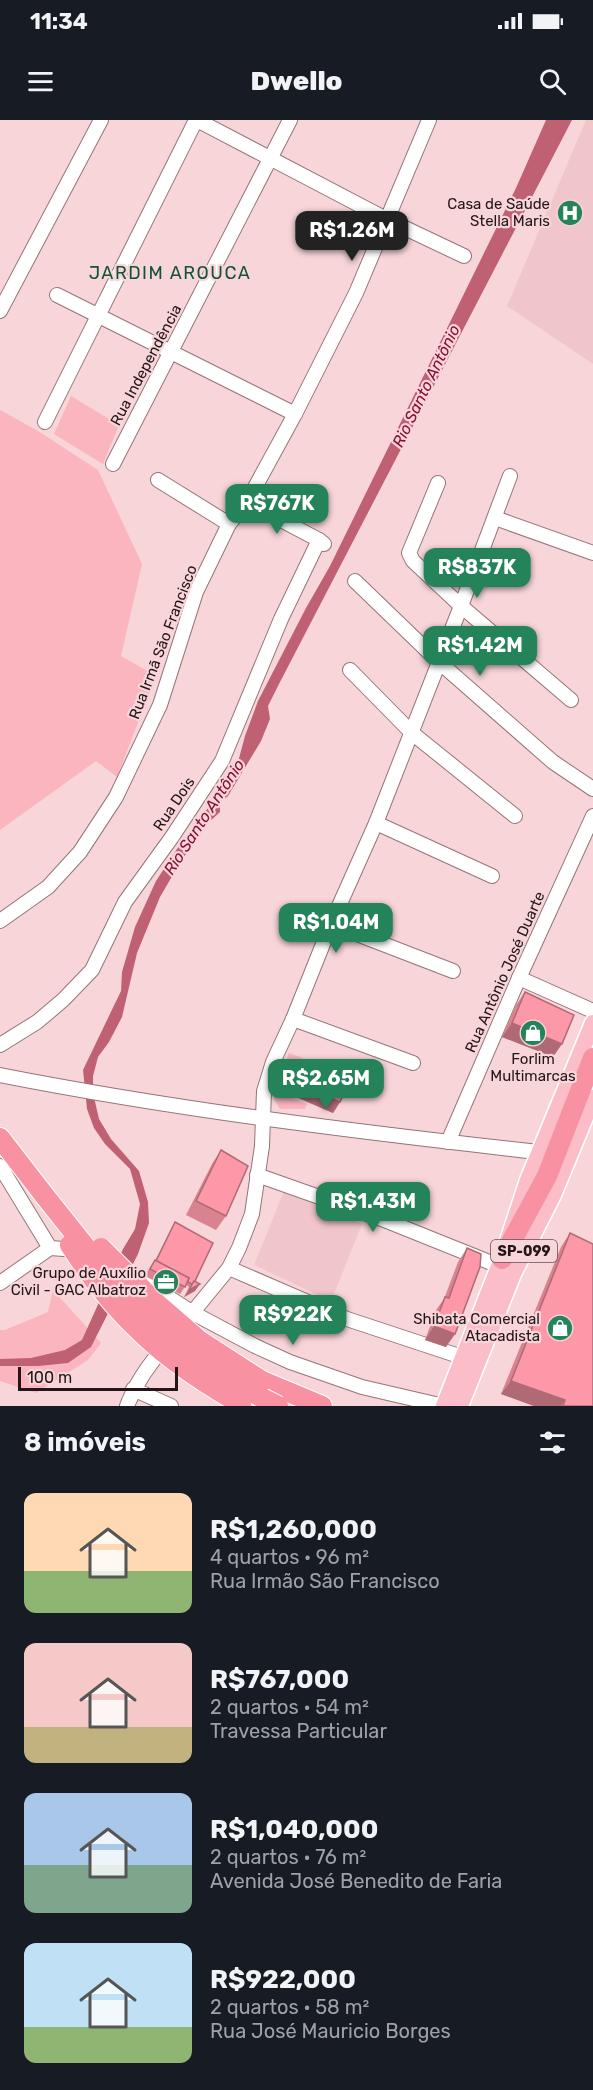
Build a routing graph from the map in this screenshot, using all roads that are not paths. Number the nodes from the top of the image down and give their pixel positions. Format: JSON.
{"nodes":[{"id":1,"x":196,"y":120,"type":"edge"},
{"id":2,"x":290,"y":120,"type":"edge"},
{"id":3,"x":429,"y":120,"type":"edge"},
{"id":4,"x":96,"y":122,"type":"edge"},
{"id":5,"x":271,"y":158,"type":"junction"},
{"id":6,"x":388,"y":220,"type":"junction"},
{"id":7,"x":464,"y":255,"type":"dead end"},
{"id":8,"x":6,"y":284,"type":"edge"},
{"id":9,"x":57,"y":295,"type":"dead end"},
{"id":10,"x":0,"y":311,"type":"edge"},
{"id":11,"x":99,"y":316,"type":"junction"},
{"id":12,"x":173,"y":351,"type":"junction"},
{"id":13,"x":295,"y":414,"type":"junction"},
{"id":14,"x":45,"y":422,"type":"dead end"},
{"id":15,"x":113,"y":464,"type":"dead end"},
{"id":16,"x":510,"y":476,"type":"dead end"},
{"id":17,"x":158,"y":480,"type":"dead end"},
{"id":18,"x":438,"y":483,"type":"dead end"},
{"id":19,"x":247,"y":502,"type":"junction"},
{"id":20,"x":495,"y":518,"type":"junction"},
{"id":21,"x":229,"y":524,"type":"junction"},
{"id":22,"x":593,"y":553,"type":"edge"},
{"id":23,"x":355,"y":581,"type":"dead end"},
{"id":24,"x":461,"y":606,"type":"junction"},
{"id":25,"x":439,"y":662,"type":"junction"},
{"id":26,"x":350,"y":670,"type":"dead end"},
{"id":27,"x":571,"y":700,"type":"dead end"},
{"id":28,"x":412,"y":733,"type":"junction"},
{"id":29,"x":593,"y":789,"type":"edge"},
{"id":30,"x":515,"y":816,"type":"dead end"},
{"id":31,"x":593,"y":816,"type":"edge"},
{"id":32,"x":376,"y":823,"type":"junction"},
{"id":33,"x":492,"y":876,"type":"dead end"},
{"id":34,"x":0,"y":921,"type":"edge"},
{"id":35,"x":331,"y":924,"type":"junction"},
{"id":36,"x":453,"y":971,"type":"dead end"},
{"id":37,"x":519,"y":978,"type":"junction"},
{"id":38,"x":593,"y":1011,"type":"edge"},
{"id":39,"x":292,"y":1019,"type":"junction"},
{"id":40,"x":593,"y":1023,"type":"edge"},
{"id":41,"x":0,"y":1045,"type":"edge"},
{"id":42,"x":593,"y":1058,"type":"edge"},
{"id":43,"x":413,"y":1063,"type":"dead end"},
{"id":44,"x":0,"y":1075,"type":"edge"},
{"id":45,"x":593,"y":1098,"type":"edge"},
{"id":46,"x":262,"y":1117,"type":"junction"},
{"id":47,"x":0,"y":1138,"type":"edge"},
{"id":48,"x":448,"y":1142,"type":"junction"},
{"id":49,"x":538,"y":1152,"type":"junction"},
{"id":50,"x":0,"y":1167,"type":"edge"},
{"id":51,"x":257,"y":1175,"type":"junction"},
{"id":52,"x":45,"y":1195,"type":"junction"},
{"id":53,"x":50,"y":1248,"type":"junction"},
{"id":54,"x":500,"y":1262,"type":"junction"},
{"id":55,"x":230,"y":1268,"type":"junction"},
{"id":56,"x":0,"y":1283,"type":"edge"},
{"id":57,"x":193,"y":1313,"type":"junction"},
{"id":58,"x":462,"y":1357,"type":"junction"},
{"id":59,"x":133,"y":1389,"type":"junction"},
{"id":60,"x":243,"y":1405,"type":"edge"},
{"id":61,"x":127,"y":1406,"type":"edge"},
{"id":62,"x":171,"y":1406,"type":"edge"},
{"id":63,"x":278,"y":1406,"type":"edge"},
{"id":64,"x":322,"y":1406,"type":"edge"},
{"id":65,"x":444,"y":1406,"type":"edge"},
{"id":66,"x":460,"y":1406,"type":"edge"}],
"edges":[{"from":1,"to":5,"type":"street"},
{"from":1,"to":11,"type":"street"},
{"from":2,"to":5,"type":"street","name":"Rua Independência"},
{"from":3,"to":6,"type":"street","name":"Rua Irmã São Francisco"},
{"from":4,"to":8,"type":"street"},
{"from":5,"to":6,"type":"street"},
{"from":5,"to":12,"type":"street","name":"Rua Independência"},
{"from":6,"to":7,"type":"street"},
{"from":6,"to":13,"type":"street","name":"Rua Irmã São Francisco"},
{"from":8,"to":10,"type":"street"},
{"from":9,"to":11,"type":"street"},
{"from":11,"to":12,"type":"street"},
{"from":11,"to":14,"type":"street"},
{"from":12,"to":13,"type":"street"},
{"from":12,"to":15,"type":"street","name":"Rua Independência"},
{"from":13,"to":19,"type":"street","name":"Rua Irmã São Francisco"},
{"from":16,"to":20,"type":"street"},
{"from":17,"to":21,"type":"street"},
{"from":18,"to":24,"type":"street"},
{"from":19,"to":21,"type":"street","name":"Rua Irmã São Francisco"},
{"from":19,"to":41,"type":"street","name":"Rua Dois"},
{"from":20,"to":22,"type":"street"},
{"from":20,"to":24,"type":"street"},
{"from":21,"to":34,"type":"street","name":"Rua Irmã São Francisco"},
{"from":23,"to":25,"type":"street"},
{"from":24,"to":25,"type":"street"},
{"from":24,"to":27,"type":"street"},
{"from":25,"to":28,"type":"street"},
{"from":25,"to":29,"type":"street"},
{"from":26,"to":28,"type":"street"},
{"from":28,"to":30,"type":"street"},
{"from":28,"to":32,"type":"street"},
{"from":31,"to":37,"type":"street","name":"Rua Antônio José Duarte"},
{"from":32,"to":33,"type":"street"},
{"from":32,"to":35,"type":"street"},
{"from":35,"to":36,"type":"street"},
{"from":35,"to":39,"type":"street"},
{"from":37,"to":38,"type":"street"},
{"from":37,"to":48,"type":"street","name":"Rua Antônio José Duarte"},
{"from":39,"to":43,"type":"street"},
{"from":39,"to":46,"type":"street"},
{"from":40,"to":49,"type":"main road","number":"SP-099"},
{"from":42,"to":54,"type":"highway"},
{"from":44,"to":46,"type":"street"},
{"from":45,"to":66,"type":"main road","number":"SP-099"},
{"from":46,"to":48,"type":"street"},
{"from":46,"to":51,"type":"street"},
{"from":47,"to":52,"type":"highway"},
{"from":48,"to":49,"type":"street"},
{"from":49,"to":54,"type":"main road","number":"SP-099"},
{"from":50,"to":53,"type":"street"},
{"from":51,"to":54,"type":"street"},
{"from":51,"to":55,"type":"street"},
{"from":52,"to":60,"type":"highway","bridge":true},
{"from":52,"to":63,"type":"highway","bridge":true},
{"from":52,"to":64,"type":"highway","bridge":true},
{"from":53,"to":56,"type":"street"},
{"from":53,"to":57,"type":"street","bridge":true},
{"from":54,"to":58,"type":"main road","number":"SP-099"},
{"from":55,"to":57,"type":"street"},
{"from":55,"to":58,"type":"street"},
{"from":57,"to":59,"type":"street"},
{"from":57,"to":65,"type":"street"},
{"from":58,"to":65,"type":"main road","number":"SP-099"},
{"from":59,"to":61,"type":"street"},
{"from":59,"to":62,"type":"street"}]}
